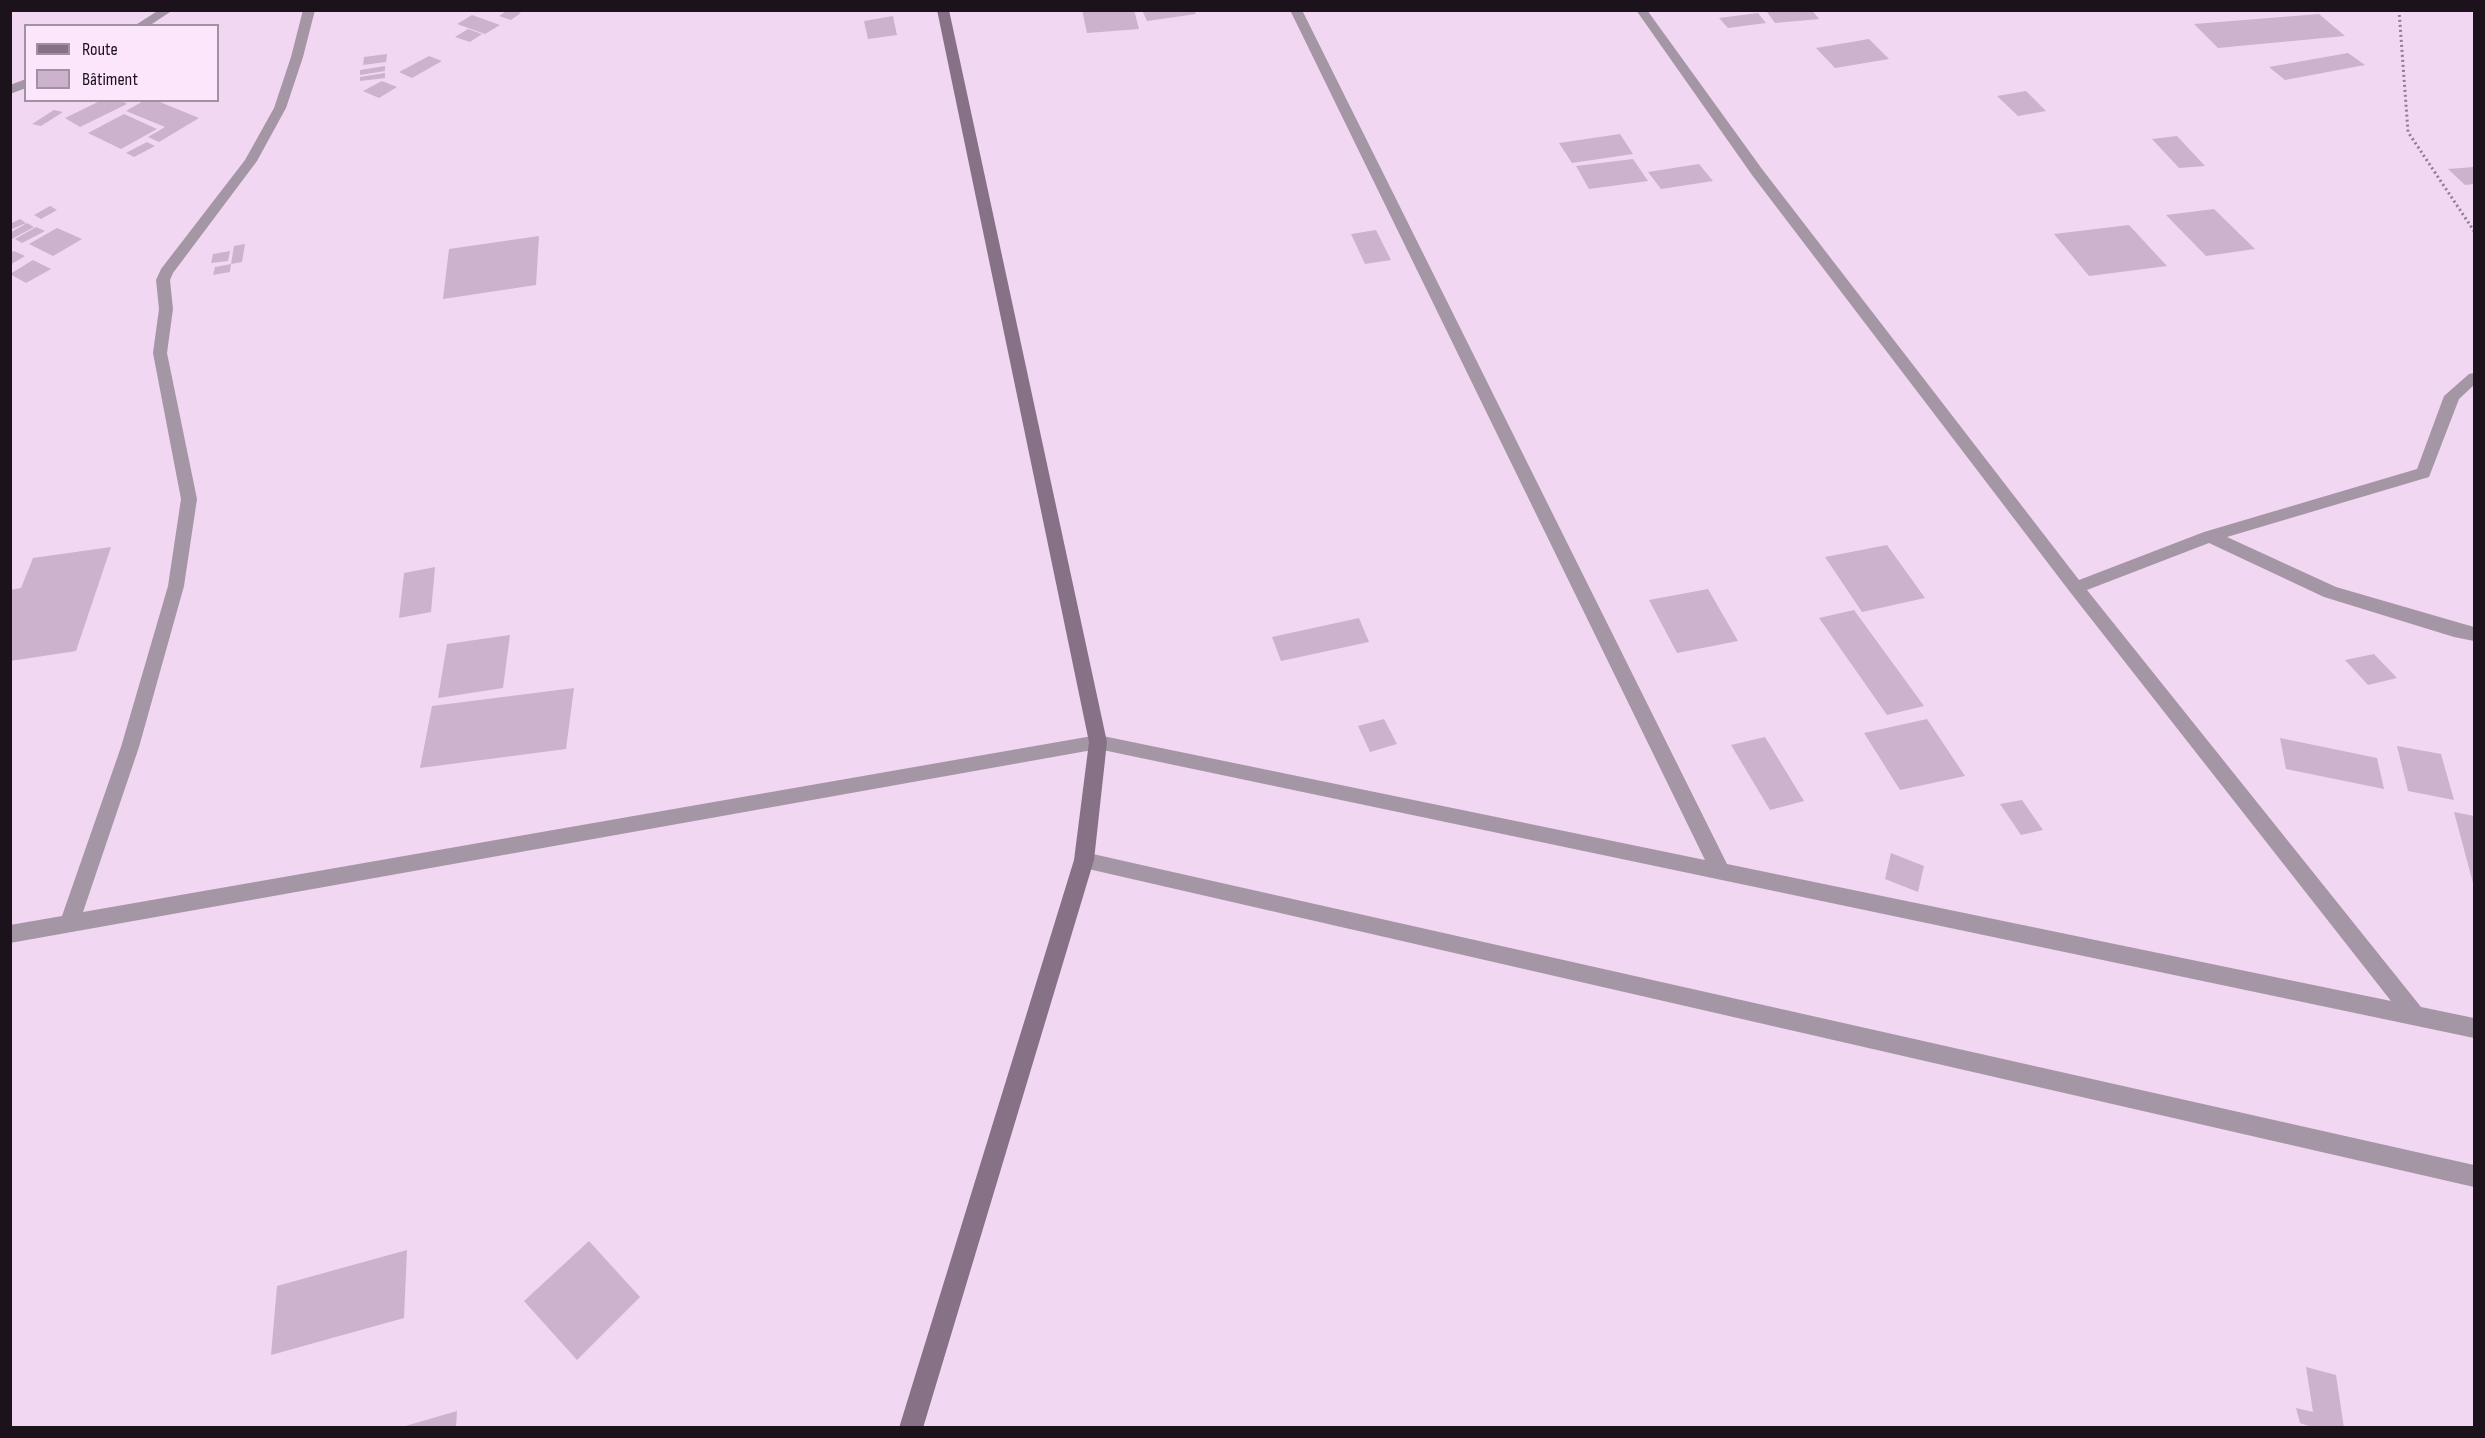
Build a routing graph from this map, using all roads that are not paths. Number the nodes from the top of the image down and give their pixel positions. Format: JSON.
{"nodes":[{"id":1,"x":168,"y":10,"type":"edge"},
{"id":2,"x":309,"y":10,"type":"edge"},
{"id":3,"x":944,"y":10,"type":"edge"},
{"id":4,"x":1296,"y":10,"type":"edge"},
{"id":5,"x":1641,"y":10,"type":"edge"},
{"id":6,"x":143,"y":24,"type":"edge"},
{"id":7,"x":24,"y":84,"type":"edge"},
{"id":8,"x":10,"y":90,"type":"edge"},
{"id":9,"x":2475,"y":378,"type":"edge"},
{"id":10,"x":2210,"y":536,"type":"junction"},
{"id":11,"x":2076,"y":588,"type":"junction"},
{"id":12,"x":2475,"y":634,"type":"edge"},
{"id":13,"x":1098,"y":742,"type":"junction"},
{"id":14,"x":1084,"y":860,"type":"junction"},
{"id":15,"x":1721,"y":872,"type":"junction"},
{"id":16,"x":69,"y":924,"type":"junction"},
{"id":17,"x":10,"y":934,"type":"edge"},
{"id":18,"x":2415,"y":1016,"type":"junction"},
{"id":19,"x":2475,"y":1028,"type":"edge"},
{"id":20,"x":2475,"y":1176,"type":"edge"},
{"id":21,"x":911,"y":1428,"type":"edge"}],
"edges":[{"from":1,"to":6,"type":"street"},
{"from":2,"to":16,"type":"street"},
{"from":3,"to":13,"type":"street"},
{"from":4,"to":15,"type":"street"},
{"from":5,"to":11,"type":"street"},
{"from":7,"to":8,"type":"street"},
{"from":9,"to":10,"type":"street"},
{"from":10,"to":11,"type":"street"},
{"from":10,"to":12,"type":"street"},
{"from":11,"to":18,"type":"street"},
{"from":13,"to":14,"type":"street"},
{"from":13,"to":15,"type":"street"},
{"from":13,"to":16,"type":"street"},
{"from":14,"to":20,"type":"street"},
{"from":14,"to":21,"type":"street"},
{"from":15,"to":18,"type":"street"},
{"from":16,"to":17,"type":"street"},
{"from":18,"to":19,"type":"street"}]}
